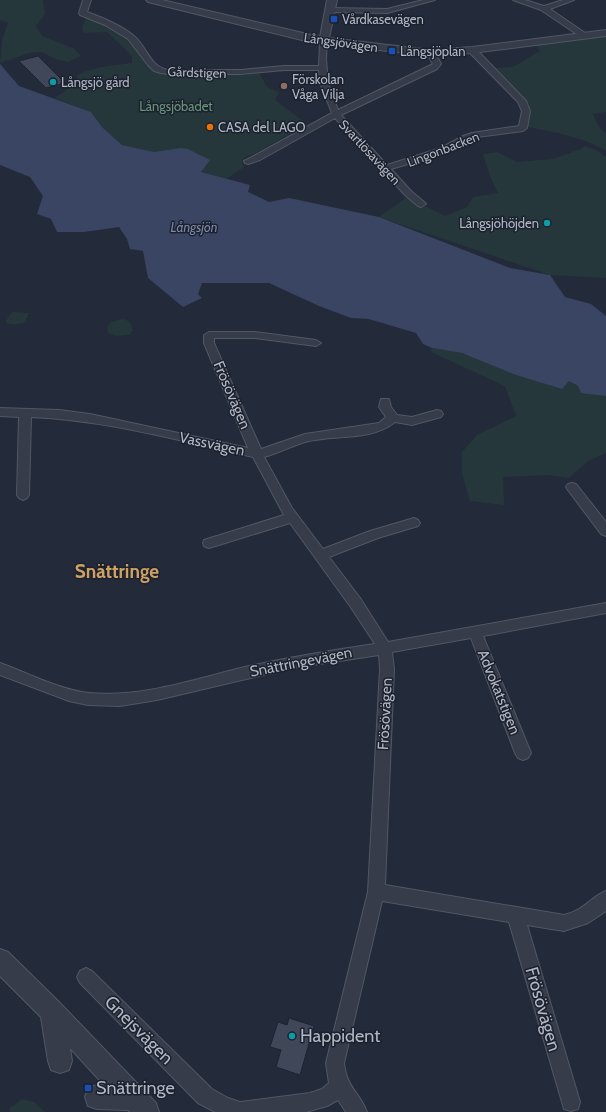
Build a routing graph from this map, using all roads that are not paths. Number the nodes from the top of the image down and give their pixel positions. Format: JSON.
{"nodes":[{"id":1,"x":87,"y":0,"type":"edge"},
{"id":2,"x":152,"y":0,"type":"edge"},
{"id":3,"x":332,"y":0,"type":"edge"},
{"id":4,"x":431,"y":0,"type":"edge"},
{"id":5,"x":517,"y":0,"type":"edge"},
{"id":6,"x":570,"y":0,"type":"edge"},
{"id":7,"x":544,"y":8,"type":"junction"},
{"id":8,"x":330,"y":10,"type":"junction"},
{"id":9,"x":606,"y":33,"type":"edge"},
{"id":10,"x":584,"y":35,"type":"junction"},
{"id":11,"x":324,"y":41,"type":"junction"},
{"id":12,"x":472,"y":50,"type":"junction"},
{"id":13,"x":431,"y":53,"type":"junction"},
{"id":14,"x":322,"y":68,"type":"junction"},
{"id":15,"x":336,"y":114,"type":"junction"},
{"id":16,"x":248,"y":161,"type":"dead end"},
{"id":17,"x":384,"y":168,"type":"junction"},
{"id":18,"x":421,"y":204,"type":"dead end"},
{"id":19,"x":316,"y":343,"type":"dead end"},
{"id":20,"x":385,"y":402,"type":"dead end"},
{"id":21,"x":0,"y":412,"type":"edge"},
{"id":22,"x":25,"y":412,"type":"junction"},
{"id":23,"x":437,"y":414,"type":"dead end"},
{"id":24,"x":393,"y":418,"type":"junction"},
{"id":25,"x":257,"y":454,"type":"junction"},
{"id":26,"x":572,"y":487,"type":"dead end"},
{"id":27,"x":23,"y":495,"type":"dead end"},
{"id":28,"x":292,"y":517,"type":"junction"},
{"id":29,"x":414,"y":523,"type":"dead end"},
{"id":30,"x":606,"y":531,"type":"edge"},
{"id":31,"x":209,"y":543,"type":"dead end"},
{"id":32,"x":320,"y":555,"type":"junction"},
{"id":33,"x":606,"y":608,"type":"edge"},
{"id":34,"x":475,"y":632,"type":"junction"},
{"id":35,"x":385,"y":648,"type":"junction"},
{"id":36,"x":0,"y":669,"type":"edge"},
{"id":37,"x":523,"y":753,"type":"dead end"},
{"id":38,"x":376,"y":892,"type":"junction"},
{"id":39,"x":606,"y":899,"type":"edge"},
{"id":40,"x":516,"y":916,"type":"junction"},
{"id":41,"x":0,"y":945,"type":"edge"},
{"id":42,"x":0,"y":960,"type":"edge"},
{"id":43,"x":86,"y":977,"type":"dead end"},
{"id":44,"x":28,"y":986,"type":"junction"},
{"id":45,"x":50,"y":1010,"type":"junction"},
{"id":46,"x":60,"y":1061,"type":"dead end"},
{"id":47,"x":339,"y":1087,"type":"junction"},
{"id":48,"x":97,"y":1097,"type":"dead end"},
{"id":49,"x":571,"y":1102,"type":"dead end"},
{"id":50,"x":141,"y":1105,"type":"edge"},
{"id":51,"x":358,"y":1112,"type":"edge"}],
"edges":[{"from":1,"to":14,"type":"street","name":"Gårdstigen"},
{"from":2,"to":11,"type":"street","name":"Långsjövägen"},
{"from":3,"to":8,"type":"street","name":"Svartlösavägen"},
{"from":4,"to":8,"type":"street"},
{"from":5,"to":7,"type":"street"},
{"from":6,"to":7,"type":"street"},
{"from":7,"to":10,"type":"street"},
{"from":8,"to":11,"type":"street","name":"Svartlösavägen"},
{"from":9,"to":10,"type":"street","name":"Långsjövägen"},
{"from":10,"to":12,"type":"street","name":"Långsjövägen"},
{"from":11,"to":13,"type":"street","name":"Långsjövägen"},
{"from":11,"to":14,"type":"street","name":"Svartlösavägen"},
{"from":12,"to":13,"type":"street","name":"Långsjövägen"},
{"from":12,"to":17,"type":"street","name":"Lingonbacken"},
{"from":13,"to":15,"type":"street"},
{"from":14,"to":15,"type":"street","name":"Svartlösavägen"},
{"from":15,"to":16,"type":"street"},
{"from":15,"to":17,"type":"street","name":"Svartlösavägen"},
{"from":17,"to":18,"type":"street","name":"Svartlösavägen"},
{"from":19,"to":25,"type":"street","name":"Frösövägen"},
{"from":20,"to":24,"type":"street"},
{"from":21,"to":22,"type":"street","name":"Vassvägen"},
{"from":22,"to":25,"type":"street","name":"Vassvägen"},
{"from":22,"to":27,"type":"street"},
{"from":23,"to":24,"type":"street"},
{"from":24,"to":25,"type":"street","name":"Vassvägen"},
{"from":25,"to":28,"type":"street","name":"Frösövägen"},
{"from":26,"to":30,"type":"street"},
{"from":28,"to":31,"type":"street"},
{"from":28,"to":32,"type":"street","name":"Frösövägen"},
{"from":29,"to":32,"type":"street"},
{"from":32,"to":35,"type":"street","name":"Frösövägen"},
{"from":33,"to":34,"type":"street","name":"Snättringevägen"},
{"from":34,"to":35,"type":"street","name":"Snättringevägen"},
{"from":34,"to":37,"type":"street","name":"Advokatstigen"},
{"from":35,"to":36,"type":"street","name":"Snättringevägen"},
{"from":35,"to":38,"type":"street","name":"Frösövägen"},
{"from":38,"to":40,"type":"street"},
{"from":38,"to":47,"type":"street","name":"Frösövägen"},
{"from":39,"to":40,"type":"street"},
{"from":40,"to":49,"type":"street","name":"Frösövägen"},
{"from":41,"to":44,"type":"street"},
{"from":42,"to":44,"type":"street"},
{"from":43,"to":47,"type":"street","name":"Gnejsvägen"},
{"from":44,"to":45,"type":"street"},
{"from":45,"to":46,"type":"street"},
{"from":45,"to":50,"type":"street"},
{"from":47,"to":51,"type":"street"},
{"from":48,"to":50,"type":"street"}]}
